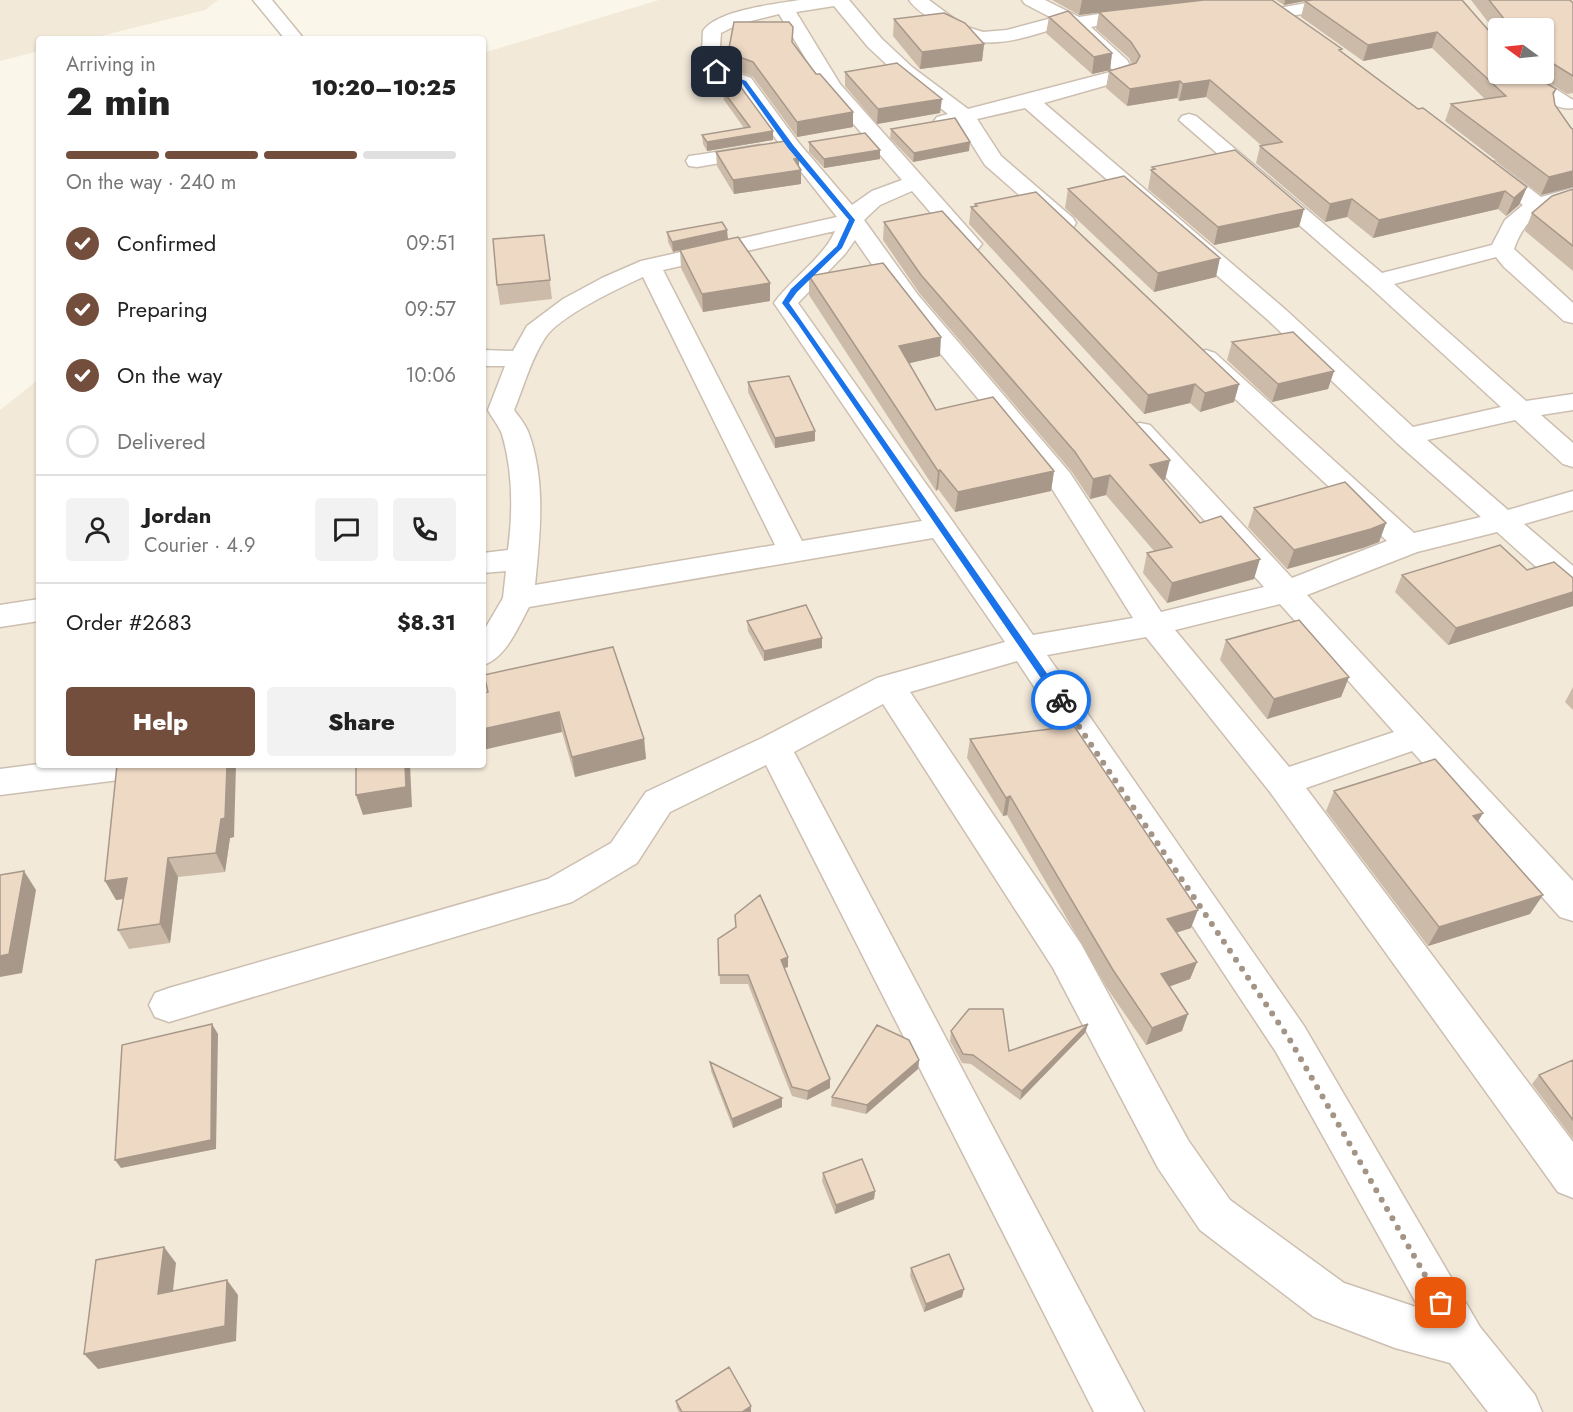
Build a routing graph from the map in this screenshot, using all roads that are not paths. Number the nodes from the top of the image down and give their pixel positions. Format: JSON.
{"nodes":[{"id":1,"x":262,"y":0,"type":"edge"},
{"id":2,"x":838,"y":0,"type":"edge"},
{"id":3,"x":918,"y":0,"type":"edge"},
{"id":4,"x":1031,"y":0,"type":"edge"},
{"id":5,"x":1355,"y":0,"type":"edge"},
{"id":6,"x":1262,"y":1,"type":"edge"},
{"id":7,"x":784,"y":7,"type":"junction"},
{"id":8,"x":1279,"y":13,"type":"junction"},
{"id":9,"x":1119,"y":17,"type":"edge"},
{"id":10,"x":1072,"y":21,"type":"junction"},
{"id":11,"x":1299,"y":27,"type":"edge"},
{"id":12,"x":292,"y":36,"type":"edge"},
{"id":13,"x":1533,"y":84,"type":"edge"},
{"id":14,"x":1029,"y":101,"type":"junction"},
{"id":15,"x":1566,"y":109,"type":"edge"},
{"id":16,"x":964,"y":116,"type":"junction"},
{"id":17,"x":1189,"y":120,"type":"dead end"},
{"id":18,"x":923,"y":125,"type":"edge"},
{"id":19,"x":802,"y":145,"type":"junction"},
{"id":20,"x":1470,"y":153,"type":"edge"},
{"id":21,"x":697,"y":161,"type":"dead end"},
{"id":22,"x":915,"y":184,"type":"junction"},
{"id":23,"x":1573,"y":195,"type":"edge"},
{"id":24,"x":1536,"y":204,"type":"junction"},
{"id":25,"x":852,"y":220,"type":"junction"},
{"id":26,"x":1085,"y":242,"type":"edge"},
{"id":27,"x":1502,"y":249,"type":"junction"},
{"id":28,"x":986,"y":262,"type":"edge"},
{"id":29,"x":649,"y":266,"type":"junction"},
{"id":30,"x":1377,"y":281,"type":"junction"},
{"id":31,"x":1573,"y":316,"type":"edge"},
{"id":32,"x":1194,"y":346,"type":"edge"},
{"id":33,"x":486,"y":358,"type":"edge"},
{"id":34,"x":521,"y":359,"type":"junction"},
{"id":35,"x":1573,"y":402,"type":"edge"},
{"id":36,"x":1120,"y":409,"type":"edge"},
{"id":37,"x":1522,"y":410,"type":"junction"},
{"id":38,"x":1407,"y":437,"type":"junction"},
{"id":39,"x":1573,"y":459,"type":"edge"},
{"id":40,"x":1573,"y":500,"type":"edge"},
{"id":41,"x":1504,"y":521,"type":"junction"},
{"id":42,"x":941,"y":527,"type":"junction"},
{"id":43,"x":1408,"y":544,"type":"junction"},
{"id":44,"x":793,"y":552,"type":"junction"},
{"id":45,"x":522,"y":559,"type":"junction"},
{"id":46,"x":486,"y":563,"type":"edge"},
{"id":47,"x":1573,"y":583,"type":"edge"},
{"id":48,"x":1285,"y":592,"type":"junction"},
{"id":49,"x":518,"y":598,"type":"junction"},
{"id":50,"x":36,"y":610,"type":"edge"},
{"id":51,"x":0,"y":616,"type":"edge"},
{"id":52,"x":1153,"y":625,"type":"junction"},
{"id":53,"x":1025,"y":648,"type":"junction"},
{"id":54,"x":486,"y":650,"type":"edge"},
{"id":55,"x":889,"y":686,"type":"junction"},
{"id":56,"x":1419,"y":736,"type":"junction"},
{"id":57,"x":774,"y":747,"type":"junction"},
{"id":58,"x":111,"y":768,"type":"edge"},
{"id":59,"x":0,"y":782,"type":"edge"},
{"id":60,"x":1282,"y":783,"type":"junction"},
{"id":61,"x":1573,"y":906,"type":"edge"},
{"id":62,"x":169,"y":1005,"type":"dead end"},
{"id":63,"x":1573,"y":1177,"type":"edge"},
{"id":64,"x":1464,"y":1343,"type":"junction"},
{"id":65,"x":1120,"y":1412,"type":"edge"},
{"id":66,"x":1518,"y":1412,"type":"edge"}],
"edges":[{"from":1,"to":12,"type":"street"},
{"from":2,"to":7,"type":"street"},
{"from":2,"to":16,"type":"street"},
{"from":3,"to":10,"type":"street"},
{"from":4,"to":10,"type":"street"},
{"from":5,"to":8,"type":"street"},
{"from":6,"to":8,"type":"street"},
{"from":7,"to":19,"type":"street"},
{"from":7,"to":22,"type":"street"},
{"from":8,"to":11,"type":"street"},
{"from":9,"to":10,"type":"street"},
{"from":10,"to":14,"type":"street"},
{"from":13,"to":15,"type":"street"},
{"from":14,"to":16,"type":"street"},
{"from":14,"to":38,"type":"street"},
{"from":16,"to":18,"type":"street"},
{"from":16,"to":26,"type":"street"},
{"from":17,"to":30,"type":"street"},
{"from":19,"to":21,"type":"street"},
{"from":19,"to":25,"type":"street"},
{"from":20,"to":24,"type":"street"},
{"from":22,"to":25,"type":"street"},
{"from":22,"to":28,"type":"street"},
{"from":23,"to":24,"type":"street"},
{"from":24,"to":27,"type":"street"},
{"from":25,"to":29,"type":"street"},
{"from":25,"to":42,"type":"street"},
{"from":25,"to":52,"type":"street"},
{"from":27,"to":30,"type":"street"},
{"from":27,"to":31,"type":"street"},
{"from":29,"to":34,"type":"street"},
{"from":29,"to":44,"type":"street"},
{"from":30,"to":37,"type":"street"},
{"from":32,"to":43,"type":"street"},
{"from":33,"to":34,"type":"street"},
{"from":34,"to":45,"type":"street"},
{"from":35,"to":37,"type":"street"},
{"from":36,"to":48,"type":"street"},
{"from":37,"to":38,"type":"street"},
{"from":37,"to":39,"type":"street"},
{"from":38,"to":41,"type":"street"},
{"from":40,"to":41,"type":"street"},
{"from":41,"to":43,"type":"street"},
{"from":41,"to":47,"type":"street"},
{"from":42,"to":44,"type":"street"},
{"from":42,"to":53,"type":"street"},
{"from":43,"to":48,"type":"street"},
{"from":44,"to":49,"type":"street"},
{"from":45,"to":46,"type":"street"},
{"from":45,"to":49,"type":"street"},
{"from":48,"to":52,"type":"street"},
{"from":48,"to":56,"type":"street"},
{"from":49,"to":54,"type":"street"},
{"from":50,"to":51,"type":"street"},
{"from":52,"to":53,"type":"street"},
{"from":52,"to":60,"type":"street"},
{"from":53,"to":55,"type":"street"},
{"from":53,"to":64,"type":"street"},
{"from":55,"to":57,"type":"street"},
{"from":55,"to":64,"type":"street"},
{"from":56,"to":60,"type":"street"},
{"from":56,"to":61,"type":"street"},
{"from":57,"to":62,"type":"street"},
{"from":57,"to":65,"type":"street"},
{"from":58,"to":59,"type":"street"},
{"from":60,"to":63,"type":"street"},
{"from":64,"to":66,"type":"street"}]}
